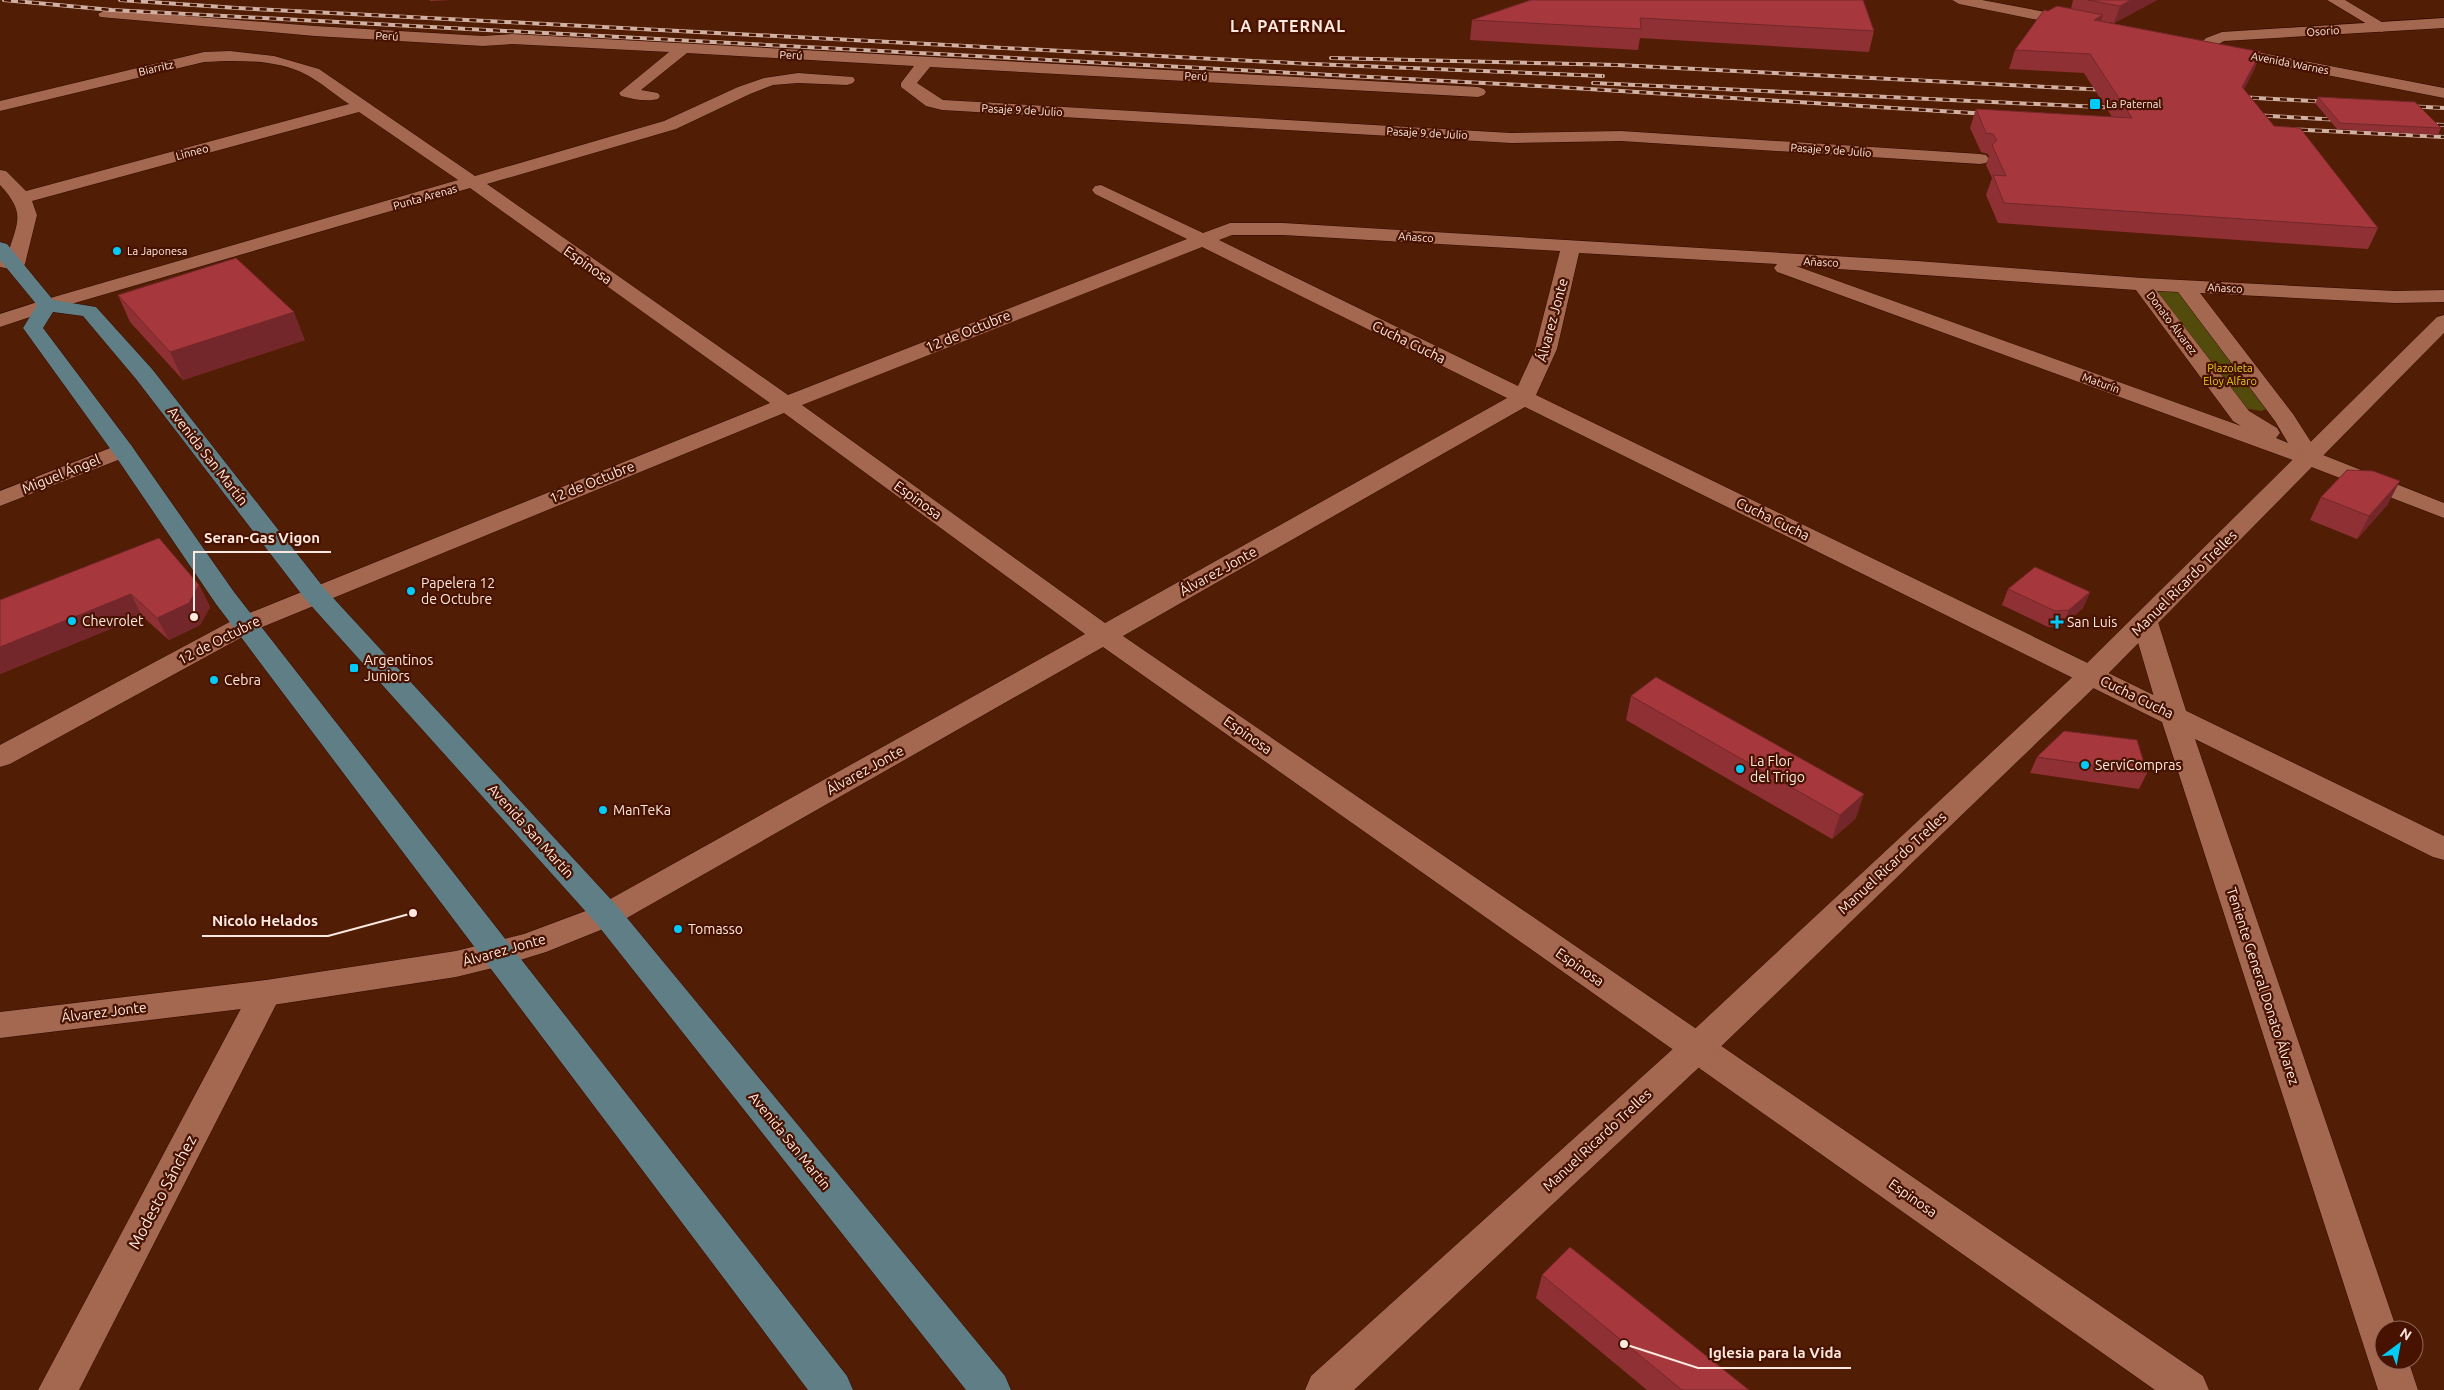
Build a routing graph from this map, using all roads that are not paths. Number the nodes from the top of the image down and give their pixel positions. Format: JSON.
{"nodes":[{"id":1,"x":1959,"y":0,"type":"edge"},
{"id":2,"x":2334,"y":0,"type":"edge"},
{"id":3,"x":105,"y":14,"type":"dead end"},
{"id":4,"x":2444,"y":23,"type":"edge"},
{"id":5,"x":2092,"y":26,"type":"edge"},
{"id":6,"x":2382,"y":27,"type":"junction"},
{"id":7,"x":315,"y":31,"type":"junction"},
{"id":8,"x":2186,"y":44,"type":"edge"},
{"id":9,"x":2205,"y":47,"type":"junction"},
{"id":10,"x":683,"y":49,"type":"junction"},
{"id":11,"x":260,"y":60,"type":"junction"},
{"id":12,"x":925,"y":62,"type":"junction"},
{"id":13,"x":313,"y":72,"type":"joint"},
{"id":14,"x":847,"y":80,"type":"dead end"},
{"id":15,"x":1478,"y":92,"type":"dead end"},
{"id":16,"x":2444,"y":93,"type":"edge"},
{"id":17,"x":652,"y":96,"type":"dead end"},
{"id":18,"x":0,"y":106,"type":"edge"},
{"id":19,"x":361,"y":106,"type":"junction"},
{"id":20,"x":1980,"y":159,"type":"dead end"},
{"id":21,"x":0,"y":175,"type":"edge"},
{"id":22,"x":474,"y":183,"type":"junction"},
{"id":23,"x":1101,"y":190,"type":"dead end"},
{"id":24,"x":22,"y":198,"type":"junction"},
{"id":25,"x":1199,"y":239,"type":"junction"},
{"id":26,"x":1571,"y":247,"type":"junction"},
{"id":27,"x":0,"y":248,"type":"edge"},
{"id":28,"x":1756,"y":258,"type":"junction"},
{"id":29,"x":7,"y":263,"type":"edge"},
{"id":30,"x":2142,"y":284,"type":"junction"},
{"id":31,"x":2184,"y":286,"type":"junction"},
{"id":32,"x":2444,"y":296,"type":"edge"},
{"id":33,"x":47,"y":305,"type":"junction"},
{"id":34,"x":0,"y":321,"type":"edge"},
{"id":35,"x":2444,"y":321,"type":"edge"},
{"id":36,"x":1524,"y":398,"type":"junction"},
{"id":37,"x":786,"y":404,"type":"junction"},
{"id":38,"x":123,"y":450,"type":"junction"},
{"id":39,"x":2309,"y":458,"type":"junction"},
{"id":40,"x":0,"y":499,"type":"edge"},
{"id":41,"x":2444,"y":511,"type":"edge"},
{"id":42,"x":315,"y":594,"type":"junction"},
{"id":43,"x":2145,"y":622,"type":"junction"},
{"id":44,"x":246,"y":624,"type":"junction"},
{"id":45,"x":1104,"y":635,"type":"junction"},
{"id":46,"x":2091,"y":675,"type":"junction"},
{"id":47,"x":2172,"y":714,"type":"junction"},
{"id":48,"x":0,"y":757,"type":"edge"},
{"id":49,"x":2444,"y":849,"type":"edge"},
{"id":50,"x":607,"y":915,"type":"junction"},
{"id":51,"x":500,"y":954,"type":"junction"},
{"id":52,"x":266,"y":994,"type":"junction"},
{"id":53,"x":0,"y":1025,"type":"edge"},
{"id":54,"x":1697,"y":1048,"type":"junction"},
{"id":55,"x":2375,"y":1320,"type":"edge"},
{"id":56,"x":2391,"y":1370,"type":"edge"},
{"id":57,"x":58,"y":1390,"type":"edge"},
{"id":58,"x":833,"y":1390,"type":"edge"},
{"id":59,"x":991,"y":1390,"type":"edge"},
{"id":60,"x":1325,"y":1390,"type":"edge"},
{"id":61,"x":2189,"y":1390,"type":"edge"},
{"id":62,"x":2398,"y":1390,"type":"edge"}],
"edges":[{"from":1,"to":5,"type":"street"},
{"from":2,"to":6,"type":"street"},
{"from":3,"to":7,"type":"street","name":"Perú"},
{"from":4,"to":6,"type":"street","name":"Osorio"},
{"from":6,"to":9,"type":"street","name":"Osorio"},
{"from":7,"to":10,"type":"street","name":"Perú"},
{"from":7,"to":11,"type":"street"},
{"from":8,"to":9,"type":"street","name":"Avenida Warnes"},
{"from":9,"to":16,"type":"street","name":"Avenida Warnes"},
{"from":10,"to":12,"type":"street","name":"Perú"},
{"from":10,"to":17,"type":"street"},
{"from":11,"to":13,"type":"street","name":"Biarritz"},
{"from":11,"to":18,"type":"street","name":"Biarritz"},
{"from":12,"to":15,"type":"street","name":"Perú"},
{"from":12,"to":20,"type":"street","name":"Pasaje 9 de Julio"},
{"from":13,"to":19,"type":"street","name":"Espinosa"},
{"from":14,"to":22,"type":"street","name":"Punta Arenas"},
{"from":19,"to":22,"type":"street","name":"Espinosa"},
{"from":19,"to":24,"type":"street","name":"Linneo"},
{"from":21,"to":24,"type":"street"},
{"from":22,"to":33,"type":"street","name":"Punta Arenas"},
{"from":22,"to":37,"type":"street","name":"Espinosa"},
{"from":23,"to":25,"type":"street","name":"Cucha Cucha"},
{"from":24,"to":29,"type":"street"},
{"from":25,"to":26,"type":"street","name":"Añasco"},
{"from":25,"to":36,"type":"street","name":"Cucha Cucha"},
{"from":25,"to":37,"type":"street","name":"12 de Octubre"},
{"from":26,"to":28,"type":"street","name":"Añasco"},
{"from":26,"to":36,"type":"street","name":"Álvarez Jonte"},
{"from":27,"to":29,"type":"main road"},
{"from":28,"to":30,"type":"street","name":"Añasco"},
{"from":28,"to":39,"type":"street","name":"Maturín"},
{"from":29,"to":33,"type":"main road"},
{"from":30,"to":31,"type":"street","name":"Añasco"},
{"from":30,"to":39,"type":"street","name":"Donato Álvarez"},
{"from":31,"to":32,"type":"street","name":"Añasco"},
{"from":31,"to":39,"type":"street"},
{"from":33,"to":34,"type":"street","name":"Punta Arenas"},
{"from":33,"to":38,"type":"main road"},
{"from":33,"to":42,"type":"main road","name":"Avenida San Martín"},
{"from":35,"to":39,"type":"street","name":"Manuel Ricardo Trelles"},
{"from":36,"to":45,"type":"street","name":"Álvarez Jonte"},
{"from":36,"to":46,"type":"street","name":"Cucha Cucha"},
{"from":37,"to":42,"type":"street","name":"12 de Octubre"},
{"from":37,"to":45,"type":"street","name":"Espinosa"},
{"from":38,"to":40,"type":"street","name":"Miguel Ángel"},
{"from":38,"to":44,"type":"main road"},
{"from":39,"to":41,"type":"street","name":"Maturín"},
{"from":39,"to":43,"type":"street","name":"Manuel Ricardo Trelles"},
{"from":42,"to":44,"type":"street","name":"12 de Octubre"},
{"from":42,"to":50,"type":"main road","name":"Avenida San Martín"},
{"from":43,"to":46,"type":"street","name":"Manuel Ricardo Trelles"},
{"from":43,"to":47,"type":"street","name":"Teniente General Donato Álvarez"},
{"from":44,"to":48,"type":"street","name":"12 de Octubre"},
{"from":44,"to":51,"type":"main road"},
{"from":45,"to":50,"type":"street","name":"Álvarez Jonte"},
{"from":45,"to":54,"type":"street","name":"Espinosa"},
{"from":46,"to":47,"type":"street","name":"Cucha Cucha"},
{"from":46,"to":54,"type":"street","name":"Manuel Ricardo Trelles"},
{"from":47,"to":49,"type":"street","name":"Cucha Cucha"},
{"from":47,"to":55,"type":"street","name":"Teniente General Donato Álvarez"},
{"from":50,"to":51,"type":"street","name":"Álvarez Jonte"},
{"from":50,"to":59,"type":"main road","name":"Avenida San Martín"},
{"from":51,"to":52,"type":"street","name":"Álvarez Jonte"},
{"from":51,"to":58,"type":"main road"},
{"from":52,"to":53,"type":"street","name":"Álvarez Jonte"},
{"from":52,"to":57,"type":"street","name":"Modesto Sánchez"},
{"from":54,"to":60,"type":"street","name":"Manuel Ricardo Trelles"},
{"from":54,"to":61,"type":"street","name":"Espinosa"},
{"from":56,"to":62,"type":"street"}]}
